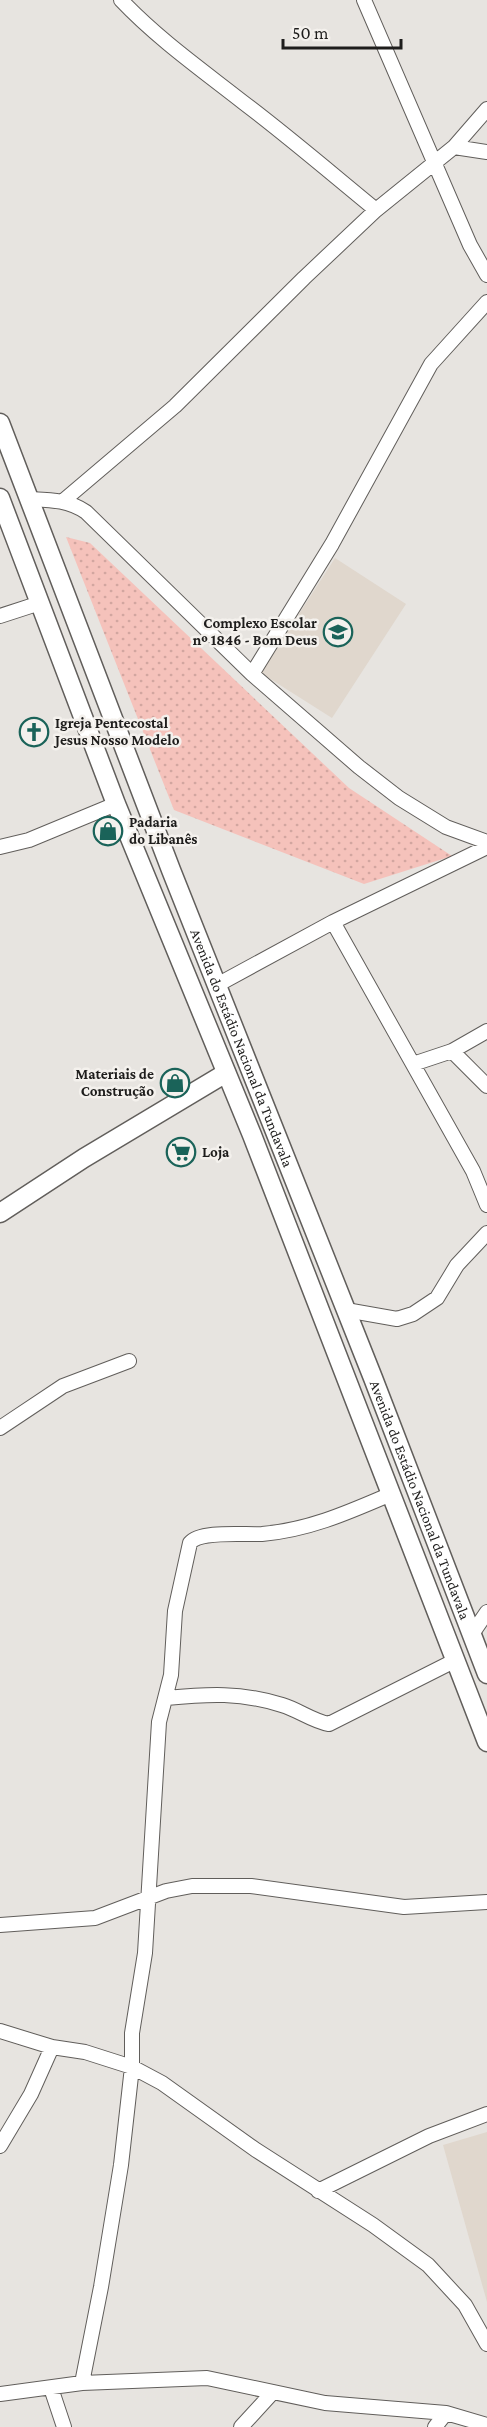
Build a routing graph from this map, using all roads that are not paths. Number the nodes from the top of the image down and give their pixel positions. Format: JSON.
{"nodes":[{"id":1,"x":122,"y":0,"type":"edge"},
{"id":2,"x":364,"y":0,"type":"edge"},
{"id":3,"x":487,"y":109,"type":"edge"},
{"id":4,"x":454,"y":147,"type":"junction"},
{"id":5,"x":487,"y":152,"type":"edge"},
{"id":6,"x":434,"y":162,"type":"junction"},
{"id":7,"x":375,"y":210,"type":"junction"},
{"id":8,"x":487,"y":275,"type":"edge"},
{"id":9,"x":487,"y":302,"type":"edge"},
{"id":10,"x":0,"y":423,"type":"edge"},
{"id":11,"x":0,"y":498,"type":"edge"},
{"id":12,"x":30,"y":499,"type":"junction"},
{"id":13,"x":63,"y":501,"type":"junction"},
{"id":14,"x":40,"y":603,"type":"junction"},
{"id":15,"x":0,"y":616,"type":"edge"},
{"id":16,"x":252,"y":674,"type":"junction"},
{"id":17,"x":116,"y":804,"type":"junction"},
{"id":18,"x":487,"y":844,"type":"edge"},
{"id":19,"x":0,"y":847,"type":"edge"},
{"id":20,"x":333,"y":921,"type":"junction"},
{"id":21,"x":217,"y":985,"type":"junction"},
{"id":22,"x":487,"y":1030,"type":"edge"},
{"id":23,"x":452,"y":1051,"type":"junction"},
{"id":24,"x":412,"y":1064,"type":"junction"},
{"id":25,"x":226,"y":1073,"type":"junction"},
{"id":26,"x":487,"y":1086,"type":"edge"},
{"id":27,"x":487,"y":1204,"type":"edge"},
{"id":28,"x":1,"y":1211,"type":"edge"},
{"id":29,"x":487,"y":1233,"type":"edge"},
{"id":30,"x":346,"y":1310,"type":"junction"},
{"id":31,"x":129,"y":1361,"type":"dead end"},
{"id":32,"x":0,"y":1427,"type":"edge"},
{"id":33,"x":391,"y":1494,"type":"junction"},
{"id":34,"x":487,"y":1612,"type":"edge"},
{"id":35,"x":479,"y":1643,"type":"edge"},
{"id":36,"x":456,"y":1660,"type":"junction"},
{"id":37,"x":487,"y":1674,"type":"edge"},
{"id":38,"x":166,"y":1698,"type":"junction"},
{"id":39,"x":487,"y":1742,"type":"edge"},
{"id":40,"x":149,"y":1898,"type":"junction"},
{"id":41,"x":487,"y":1902,"type":"edge"},
{"id":42,"x":0,"y":1925,"type":"edge"},
{"id":43,"x":0,"y":2031,"type":"edge"},
{"id":44,"x":52,"y":2047,"type":"junction"},
{"id":45,"x":132,"y":2067,"type":"junction"},
{"id":46,"x":487,"y":2114,"type":"edge"},
{"id":47,"x":0,"y":2146,"type":"edge"},
{"id":48,"x":318,"y":2191,"type":"junction"},
{"id":49,"x":487,"y":2344,"type":"edge"},
{"id":50,"x":82,"y":2383,"type":"junction"},
{"id":51,"x":51,"y":2388,"type":"junction"},
{"id":52,"x":273,"y":2392,"type":"junction"},
{"id":53,"x":0,"y":2394,"type":"edge"},
{"id":54,"x":446,"y":2413,"type":"junction"},
{"id":55,"x":487,"y":2425,"type":"edge"},
{"id":56,"x":64,"y":2427,"type":"edge"},
{"id":57,"x":241,"y":2427,"type":"edge"},
{"id":58,"x":435,"y":2427,"type":"edge"}],
"edges":[{"from":1,"to":7,"type":"street"},
{"from":2,"to":6,"type":"street"},
{"from":3,"to":4,"type":"street"},
{"from":4,"to":5,"type":"street"},
{"from":4,"to":6,"type":"street"},
{"from":6,"to":7,"type":"street"},
{"from":6,"to":8,"type":"street"},
{"from":7,"to":13,"type":"street"},
{"from":9,"to":16,"type":"street"},
{"from":10,"to":12,"type":"street","name":"Avenida do Estádio Nacional da Tundavala"},
{"from":11,"to":14,"type":"street","name":"Avenida do Estádio Nacional da Tundavala"},
{"from":12,"to":13,"type":"street"},
{"from":12,"to":21,"type":"street","name":"Avenida do Estádio Nacional da Tundavala"},
{"from":13,"to":16,"type":"street"},
{"from":14,"to":15,"type":"street"},
{"from":14,"to":17,"type":"street","name":"Avenida do Estádio Nacional da Tundavala"},
{"from":16,"to":18,"type":"street"},
{"from":17,"to":19,"type":"street"},
{"from":17,"to":25,"type":"street","name":"Avenida do Estádio Nacional da Tundavala"},
{"from":18,"to":20,"type":"street"},
{"from":20,"to":21,"type":"street"},
{"from":20,"to":24,"type":"street"},
{"from":21,"to":30,"type":"street","name":"Avenida do Estádio Nacional da Tundavala"},
{"from":22,"to":23,"type":"street"},
{"from":23,"to":24,"type":"street"},
{"from":23,"to":26,"type":"street"},
{"from":24,"to":27,"type":"street"},
{"from":25,"to":28,"type":"street"},
{"from":25,"to":33,"type":"street","name":"Avenida do Estádio Nacional da Tundavala"},
{"from":29,"to":30,"type":"street"},
{"from":30,"to":35,"type":"street","name":"Avenida do Estádio Nacional da Tundavala"},
{"from":31,"to":32,"type":"street"},
{"from":33,"to":36,"type":"street","name":"Avenida do Estádio Nacional da Tundavala"},
{"from":33,"to":38,"type":"street"},
{"from":34,"to":35,"type":"street"},
{"from":35,"to":37,"type":"street","name":"Avenida do Estádio Nacional da Tundavala"},
{"from":36,"to":38,"type":"street"},
{"from":36,"to":39,"type":"street","name":"Avenida do Estádio Nacional da Tundavala"},
{"from":38,"to":40,"type":"street"},
{"from":40,"to":41,"type":"street"},
{"from":40,"to":42,"type":"street"},
{"from":40,"to":45,"type":"street"},
{"from":43,"to":44,"type":"street"},
{"from":44,"to":45,"type":"street"},
{"from":44,"to":47,"type":"street"},
{"from":45,"to":48,"type":"street"},
{"from":45,"to":50,"type":"street"},
{"from":46,"to":48,"type":"street"},
{"from":48,"to":49,"type":"street"},
{"from":50,"to":51,"type":"street"},
{"from":50,"to":52,"type":"street"},
{"from":51,"to":53,"type":"street"},
{"from":51,"to":56,"type":"street"},
{"from":52,"to":54,"type":"street"},
{"from":52,"to":57,"type":"street"},
{"from":54,"to":55,"type":"street"},
{"from":54,"to":58,"type":"street"}]}
